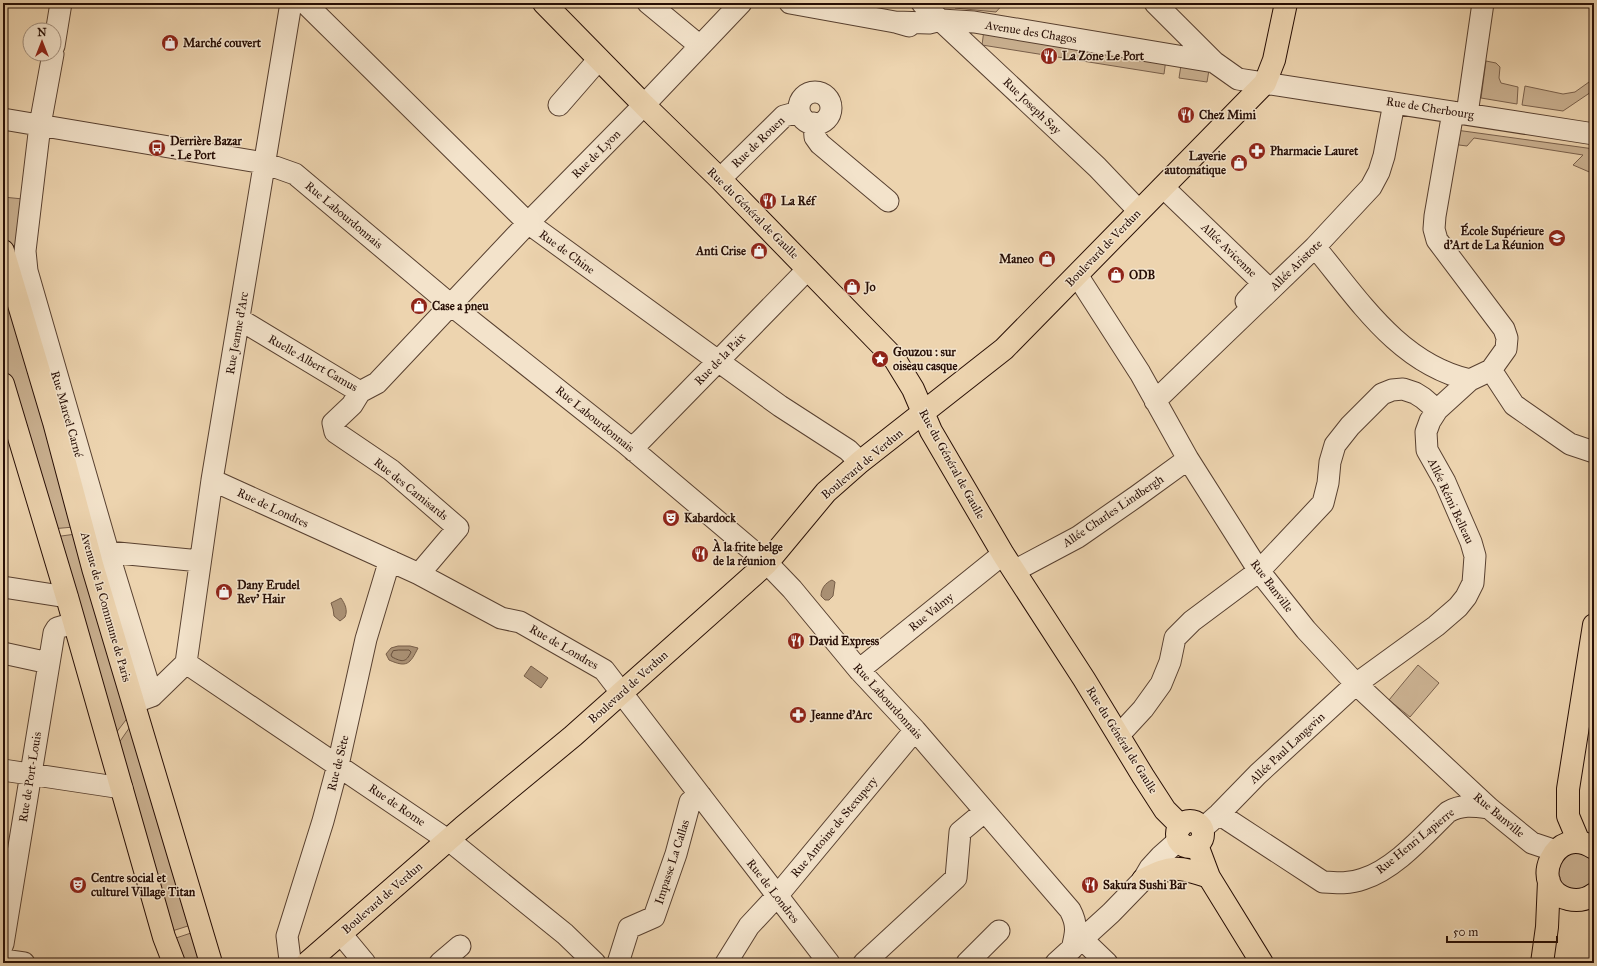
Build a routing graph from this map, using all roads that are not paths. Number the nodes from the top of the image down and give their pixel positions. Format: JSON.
{"nodes":[{"id":1,"x":61,"y":3,"type":"edge"},
{"id":2,"x":291,"y":3,"type":"edge"},
{"id":3,"x":306,"y":3,"type":"edge"},
{"id":4,"x":544,"y":3,"type":"edge"},
{"id":5,"x":648,"y":3,"type":"edge"},
{"id":6,"x":741,"y":3,"type":"edge"},
{"id":7,"x":790,"y":3,"type":"edge"},
{"id":8,"x":922,"y":3,"type":"edge"},
{"id":9,"x":1155,"y":3,"type":"edge"},
{"id":10,"x":1286,"y":3,"type":"edge"},
{"id":11,"x":1483,"y":8,"type":"edge"},
{"id":12,"x":941,"y":20,"type":"junction"},
{"id":13,"x":58,"y":22,"type":"edge"},
{"id":14,"x":895,"y":22,"type":"junction"},
{"id":15,"x":963,"y":40,"type":"junction"},
{"id":16,"x":700,"y":46,"type":"junction"},
{"id":17,"x":599,"y":59,"type":"junction"},
{"id":18,"x":52,"y":62,"type":"edge"},
{"id":19,"x":1214,"y":62,"type":"junction"},
{"id":20,"x":1265,"y":83,"type":"junction"},
{"id":21,"x":1394,"y":103,"type":"junction"},
{"id":22,"x":644,"y":105,"type":"junction"},
{"id":23,"x":559,"y":106,"type":"dead end"},
{"id":24,"x":1460,"y":113,"type":"junction"},
{"id":25,"x":3,"y":119,"type":"edge"},
{"id":26,"x":40,"y":126,"type":"junction"},
{"id":27,"x":1594,"y":134,"type":"edge"},
{"id":28,"x":264,"y":163,"type":"junction"},
{"id":29,"x":720,"y":179,"type":"junction"},
{"id":30,"x":1163,"y":187,"type":"junction"},
{"id":31,"x":888,"y":201,"type":"dead end"},
{"id":32,"x":1139,"y":211,"type":"junction"},
{"id":33,"x":528,"y":223,"type":"junction"},
{"id":34,"x":1315,"y":247,"type":"junction"},
{"id":35,"x":3,"y":251,"type":"edge"},
{"id":36,"x":808,"y":269,"type":"junction"},
{"id":37,"x":1077,"y":275,"type":"junction"},
{"id":38,"x":451,"y":304,"type":"junction"},
{"id":39,"x":1234,"y":314,"type":"dead end"},
{"id":40,"x":239,"y":319,"type":"junction"},
{"id":41,"x":718,"y":360,"type":"junction"},
{"id":42,"x":1491,"y":370,"type":"junction"},
{"id":43,"x":1470,"y":380,"type":"junction"},
{"id":44,"x":3,"y":384,"type":"edge"},
{"id":45,"x":360,"y":392,"type":"junction"},
{"id":46,"x":1155,"y":401,"type":"junction"},
{"id":47,"x":1437,"y":410,"type":"junction"},
{"id":48,"x":923,"y":414,"type":"junction"},
{"id":49,"x":634,"y":450,"type":"junction"},
{"id":50,"x":1594,"y":452,"type":"edge"},
{"id":51,"x":1188,"y":459,"type":"junction"},
{"id":52,"x":860,"y":462,"type":"junction"},
{"id":53,"x":212,"y":480,"type":"junction"},
{"id":54,"x":104,"y":561,"type":"junction"},
{"id":55,"x":200,"y":561,"type":"junction"},
{"id":56,"x":391,"y":561,"type":"junction"},
{"id":57,"x":767,"y":563,"type":"junction"},
{"id":58,"x":1009,"y":563,"type":"junction"},
{"id":59,"x":1259,"y":571,"type":"junction"},
{"id":60,"x":419,"y":574,"type":"junction"},
{"id":61,"x":3,"y":587,"type":"edge"},
{"id":62,"x":67,"y":597,"type":"junction"},
{"id":63,"x":74,"y":624,"type":"junction"},
{"id":64,"x":1594,"y":625,"type":"edge"},
{"id":65,"x":3,"y":653,"type":"edge"},
{"id":66,"x":48,"y":662,"type":"junction"},
{"id":67,"x":186,"y":663,"type":"junction"},
{"id":68,"x":859,"y":670,"type":"junction"},
{"id":69,"x":1356,"y":684,"type":"junction"},
{"id":70,"x":622,"y":693,"type":"junction"},
{"id":71,"x":143,"y":700,"type":"junction"},
{"id":72,"x":915,"y":730,"type":"junction"},
{"id":73,"x":1119,"y":735,"type":"junction"},
{"id":74,"x":338,"y":765,"type":"junction"},
{"id":75,"x":3,"y":770,"type":"edge"},
{"id":76,"x":30,"y":775,"type":"junction"},
{"id":77,"x":122,"y":788,"type":"junction"},
{"id":78,"x":700,"y":796,"type":"junction"},
{"id":79,"x":1489,"y":808,"type":"junction"},
{"id":80,"x":984,"y":812,"type":"junction"},
{"id":81,"x":1219,"y":814,"type":"junction"},
{"id":82,"x":1190,"y":835,"type":"junction"},
{"id":83,"x":448,"y":840,"type":"junction"},
{"id":84,"x":1532,"y":843,"type":"junction"},
{"id":85,"x":1579,"y":847,"type":"edge"},
{"id":86,"x":1209,"y":877,"type":"junction"},
{"id":87,"x":1548,"y":878,"type":"junction"},
{"id":88,"x":1143,"y":880,"type":"junction"},
{"id":89,"x":1594,"y":894,"type":"edge"},
{"id":90,"x":777,"y":896,"type":"junction"},
{"id":91,"x":1573,"y":900,"type":"junction"},
{"id":92,"x":1070,"y":910,"type":"junction"},
{"id":93,"x":1110,"y":913,"type":"junction"},
{"id":94,"x":1547,"y":927,"type":"junction"},
{"id":95,"x":999,"y":931,"type":"dead end"},
{"id":96,"x":341,"y":934,"type":"junction"},
{"id":97,"x":164,"y":937,"type":"junction"},
{"id":98,"x":3,"y":944,"type":"edge"},
{"id":99,"x":1077,"y":944,"type":"junction"},
{"id":100,"x":460,"y":946,"type":"dead end"},
{"id":101,"x":3,"y":960,"type":"edge"},
{"id":102,"x":24,"y":963,"type":"edge"},
{"id":103,"x":155,"y":963,"type":"edge"},
{"id":104,"x":174,"y":963,"type":"edge"},
{"id":105,"x":211,"y":963,"type":"edge"},
{"id":106,"x":292,"y":963,"type":"edge"},
{"id":107,"x":307,"y":963,"type":"edge"},
{"id":108,"x":365,"y":963,"type":"edge"},
{"id":109,"x":440,"y":963,"type":"edge"},
{"id":110,"x":595,"y":963,"type":"edge"},
{"id":111,"x":618,"y":963,"type":"edge"},
{"id":112,"x":726,"y":963,"type":"edge"},
{"id":113,"x":829,"y":963,"type":"edge"},
{"id":114,"x":864,"y":963,"type":"edge"},
{"id":115,"x":967,"y":963,"type":"edge"},
{"id":116,"x":1056,"y":963,"type":"edge"},
{"id":117,"x":1107,"y":963,"type":"edge"},
{"id":118,"x":1262,"y":963,"type":"edge"},
{"id":119,"x":1542,"y":963,"type":"edge"}],
"edges":[{"from":1,"to":13,"type":"street"},
{"from":2,"to":28,"type":"street","name":"Rue Jeanne d'Arc"},
{"from":3,"to":33,"type":"street","name":"Rue de Chine"},
{"from":4,"to":17,"type":"main road","name":"Rue du Général de Gaulle"},
{"from":5,"to":16,"type":"street"},
{"from":6,"to":16,"type":"street","name":"Rue de Lyon"},
{"from":7,"to":14,"type":"street","name":"Avenue des Chagos"},
{"from":8,"to":12,"type":"street","name":"Rue Joseph Say"},
{"from":9,"to":19,"type":"street","name":"Rue de Cherbourg"},
{"from":10,"to":20,"type":"main road"},
{"from":11,"to":24,"type":"street"},
{"from":12,"to":14,"type":"street","name":"Avenue des Chagos"},
{"from":12,"to":15,"type":"street","name":"Rue Joseph Say"},
{"from":12,"to":19,"type":"street","name":"Avenue des Chagos"},
{"from":14,"to":15,"type":"street","name":"Avenue des Chagos"},
{"from":15,"to":32,"type":"street","name":"Rue Joseph Say"},
{"from":16,"to":22,"type":"street","name":"Rue de Lyon"},
{"from":17,"to":22,"type":"main road","name":"Rue du Général de Gaulle"},
{"from":17,"to":23,"type":"street"},
{"from":18,"to":26,"type":"street","name":"Rue Marcel Carné"},
{"from":19,"to":20,"type":"street","name":"Rue de Cherbourg"},
{"from":20,"to":21,"type":"street","name":"Rue de Cherbourg"},
{"from":20,"to":30,"type":"main road","name":"Boulevard de Verdun"},
{"from":21,"to":24,"type":"street","name":"Rue de Cherbourg"},
{"from":21,"to":34,"type":"street","name":"Allée Aristote"},
{"from":22,"to":29,"type":"main road","name":"Rue du Général de Gaulle"},
{"from":22,"to":33,"type":"street","name":"Rue de Lyon"},
{"from":24,"to":27,"type":"street","name":"Rue de Cherbourg"},
{"from":24,"to":42,"type":"street"},
{"from":25,"to":26,"type":"street","name":"Rue Labourdonnais"},
{"from":26,"to":28,"type":"street","name":"Rue Labourdonnais"},
{"from":26,"to":54,"type":"street","name":"Rue Marcel Carné"},
{"from":28,"to":38,"type":"street","name":"Rue Labourdonnais"},
{"from":28,"to":40,"type":"street","name":"Rue Jeanne d'Arc"},
{"from":29,"to":31,"type":"street","name":"Rue de Rouen"},
{"from":29,"to":36,"type":"main road","name":"Rue du Général de Gaulle"},
{"from":30,"to":32,"type":"main road","name":"Boulevard de Verdun"},
{"from":30,"to":39,"type":"street","name":"Allée Avicenne"},
{"from":32,"to":37,"type":"main road","name":"Boulevard de Verdun"},
{"from":33,"to":38,"type":"street","name":"Rue de Lyon"},
{"from":33,"to":41,"type":"street","name":"Rue de Chine"},
{"from":34,"to":43,"type":"street"},
{"from":34,"to":46,"type":"street","name":"Allée Aristote"},
{"from":35,"to":54,"type":"main road","name":"Avenue de la Commune de Paris"},
{"from":36,"to":41,"type":"street","name":"Rue de la Paix"},
{"from":36,"to":48,"type":"main road","name":"Rue du Général de Gaulle"},
{"from":37,"to":46,"type":"street","name":"Rue Banville"},
{"from":37,"to":48,"type":"main road","name":"Boulevard de Verdun"},
{"from":38,"to":45,"type":"street","name":"Ruelle Albert Camus"},
{"from":38,"to":49,"type":"street","name":"Rue Labourdonnais"},
{"from":40,"to":45,"type":"street","name":"Ruelle Albert Camus"},
{"from":40,"to":53,"type":"street","name":"Rue Jeanne d'Arc"},
{"from":41,"to":49,"type":"street","name":"Rue de la Paix"},
{"from":41,"to":52,"type":"street","name":"Rue de Chine"},
{"from":42,"to":43,"type":"street","name":"Allée Rémi Belleau"},
{"from":42,"to":50,"type":"street"},
{"from":43,"to":47,"type":"street","name":"Allée Rémi Belleau"},
{"from":44,"to":62,"type":"main road"},
{"from":45,"to":60,"type":"street","name":"Rue des Camisards"},
{"from":46,"to":51,"type":"street","name":"Rue Banville"},
{"from":47,"to":59,"type":"street"},
{"from":47,"to":69,"type":"street","name":"Allée Rémi Belleau"},
{"from":48,"to":52,"type":"main road","name":"Boulevard de Verdun"},
{"from":48,"to":58,"type":"main road","name":"Rue du Général de Gaulle"},
{"from":49,"to":57,"type":"street","name":"Rue Labourdonnais"},
{"from":51,"to":58,"type":"street","name":"Allée Charles Lindbergh"},
{"from":51,"to":59,"type":"street","name":"Rue Banville"},
{"from":52,"to":57,"type":"main road","name":"Boulevard de Verdun"},
{"from":53,"to":55,"type":"street","name":"Rue Jeanne d'Arc"},
{"from":53,"to":56,"type":"street","name":"Rue de Londres"},
{"from":54,"to":55,"type":"street"},
{"from":54,"to":71,"type":"main road","name":"Avenue de la Commune de Paris"},
{"from":55,"to":67,"type":"street","name":"Rue Jeanne d'Arc"},
{"from":56,"to":60,"type":"street","name":"Rue de Londres"},
{"from":56,"to":74,"type":"street","name":"Rue de Sète"},
{"from":57,"to":68,"type":"street","name":"Rue Labourdonnais"},
{"from":57,"to":70,"type":"main road","name":"Boulevard de Verdun"},
{"from":58,"to":68,"type":"street","name":"Rue Valmy"},
{"from":58,"to":73,"type":"main road","name":"Rue du Général de Gaulle"},
{"from":59,"to":69,"type":"street","name":"Rue Banville"},
{"from":59,"to":73,"type":"street"},
{"from":60,"to":70,"type":"street","name":"Rue de Londres"},
{"from":61,"to":62,"type":"street"},
{"from":62,"to":63,"type":"main road"},
{"from":63,"to":66,"type":"street","name":"Rue de Port-Louis"},
{"from":63,"to":77,"type":"main road"},
{"from":64,"to":85,"type":"main road"},
{"from":65,"to":66,"type":"street"},
{"from":66,"to":76,"type":"street","name":"Rue de Port-Louis"},
{"from":67,"to":71,"type":"street"},
{"from":67,"to":74,"type":"street","name":"Rue de Rome"},
{"from":68,"to":72,"type":"street","name":"Rue Labourdonnais"},
{"from":69,"to":79,"type":"street","name":"Rue Banville"},
{"from":69,"to":81,"type":"street","name":"Allée Paul Langevin"},
{"from":70,"to":78,"type":"street","name":"Rue de Londres"},
{"from":70,"to":83,"type":"main road","name":"Boulevard de Verdun"},
{"from":71,"to":105,"type":"main road","name":"Avenue de la Commune de Paris"},
{"from":72,"to":80,"type":"street","name":"Rue Labourdonnais"},
{"from":72,"to":90,"type":"street","name":"Rue Antoine de Stexupery"},
{"from":73,"to":82,"type":"main road","name":"Rue du Général de Gaulle"},
{"from":74,"to":83,"type":"street","name":"Rue de Rome"},
{"from":74,"to":106,"type":"street","name":"Rue de Sète"},
{"from":75,"to":76,"type":"street"},
{"from":76,"to":77,"type":"street"},
{"from":76,"to":98,"type":"street","name":"Rue de Port-Louis"},
{"from":77,"to":97,"type":"main road"},
{"from":78,"to":90,"type":"street","name":"Rue de Londres"},
{"from":78,"to":111,"type":"street","name":"Impasse La Callas"},
{"from":79,"to":81,"type":"street","name":"Rue Henri Lapierre"},
{"from":79,"to":84,"type":"street","name":"Rue Banville"},
{"from":80,"to":92,"type":"street","name":"Rue Labourdonnais"},
{"from":80,"to":114,"type":"street"},
{"from":81,"to":82,"type":"street","name":"Allée Paul Langevin"},
{"from":82,"to":86,"type":"main road","name":"Rue du Général de Gaulle"},
{"from":82,"to":88,"type":"street","name":"Allée Paul Langevin"},
{"from":83,"to":96,"type":"main road","name":"Boulevard de Verdun"},
{"from":83,"to":110,"type":"street","name":"Rue de Rome"},
{"from":84,"to":85,"type":"street","name":"Rue Banville"},
{"from":84,"to":87,"type":"street","name":"Rue Banville"},
{"from":85,"to":87,"type":"main road"},
{"from":86,"to":88,"type":"main road"},
{"from":86,"to":118,"type":"main road","name":"Rue du Général de Gaulle"},
{"from":87,"to":91,"type":"main road"},
{"from":87,"to":94,"type":"main road"},
{"from":88,"to":93,"type":"street","name":"Allée Paul Langevin"},
{"from":89,"to":91,"type":"main road"},
{"from":90,"to":112,"type":"street","name":"Rue Antoine de Stexupery"},
{"from":90,"to":113,"type":"street","name":"Rue de Londres"},
{"from":91,"to":94,"type":"main road"},
{"from":92,"to":93,"type":"street"},
{"from":92,"to":99,"type":"street"},
{"from":93,"to":99,"type":"street","name":"Allée Paul Langevin"},
{"from":94,"to":119,"type":"main road"},
{"from":95,"to":115,"type":"street"},
{"from":96,"to":107,"type":"main road","name":"Boulevard de Verdun"},
{"from":96,"to":108,"type":"street"},
{"from":97,"to":103,"type":"main road"},
{"from":97,"to":104,"type":"main road"},
{"from":99,"to":116,"type":"street","name":"Allée Paul Langevin"},
{"from":99,"to":117,"type":"street"},
{"from":100,"to":109,"type":"street"},
{"from":101,"to":102,"type":"street"}]}
